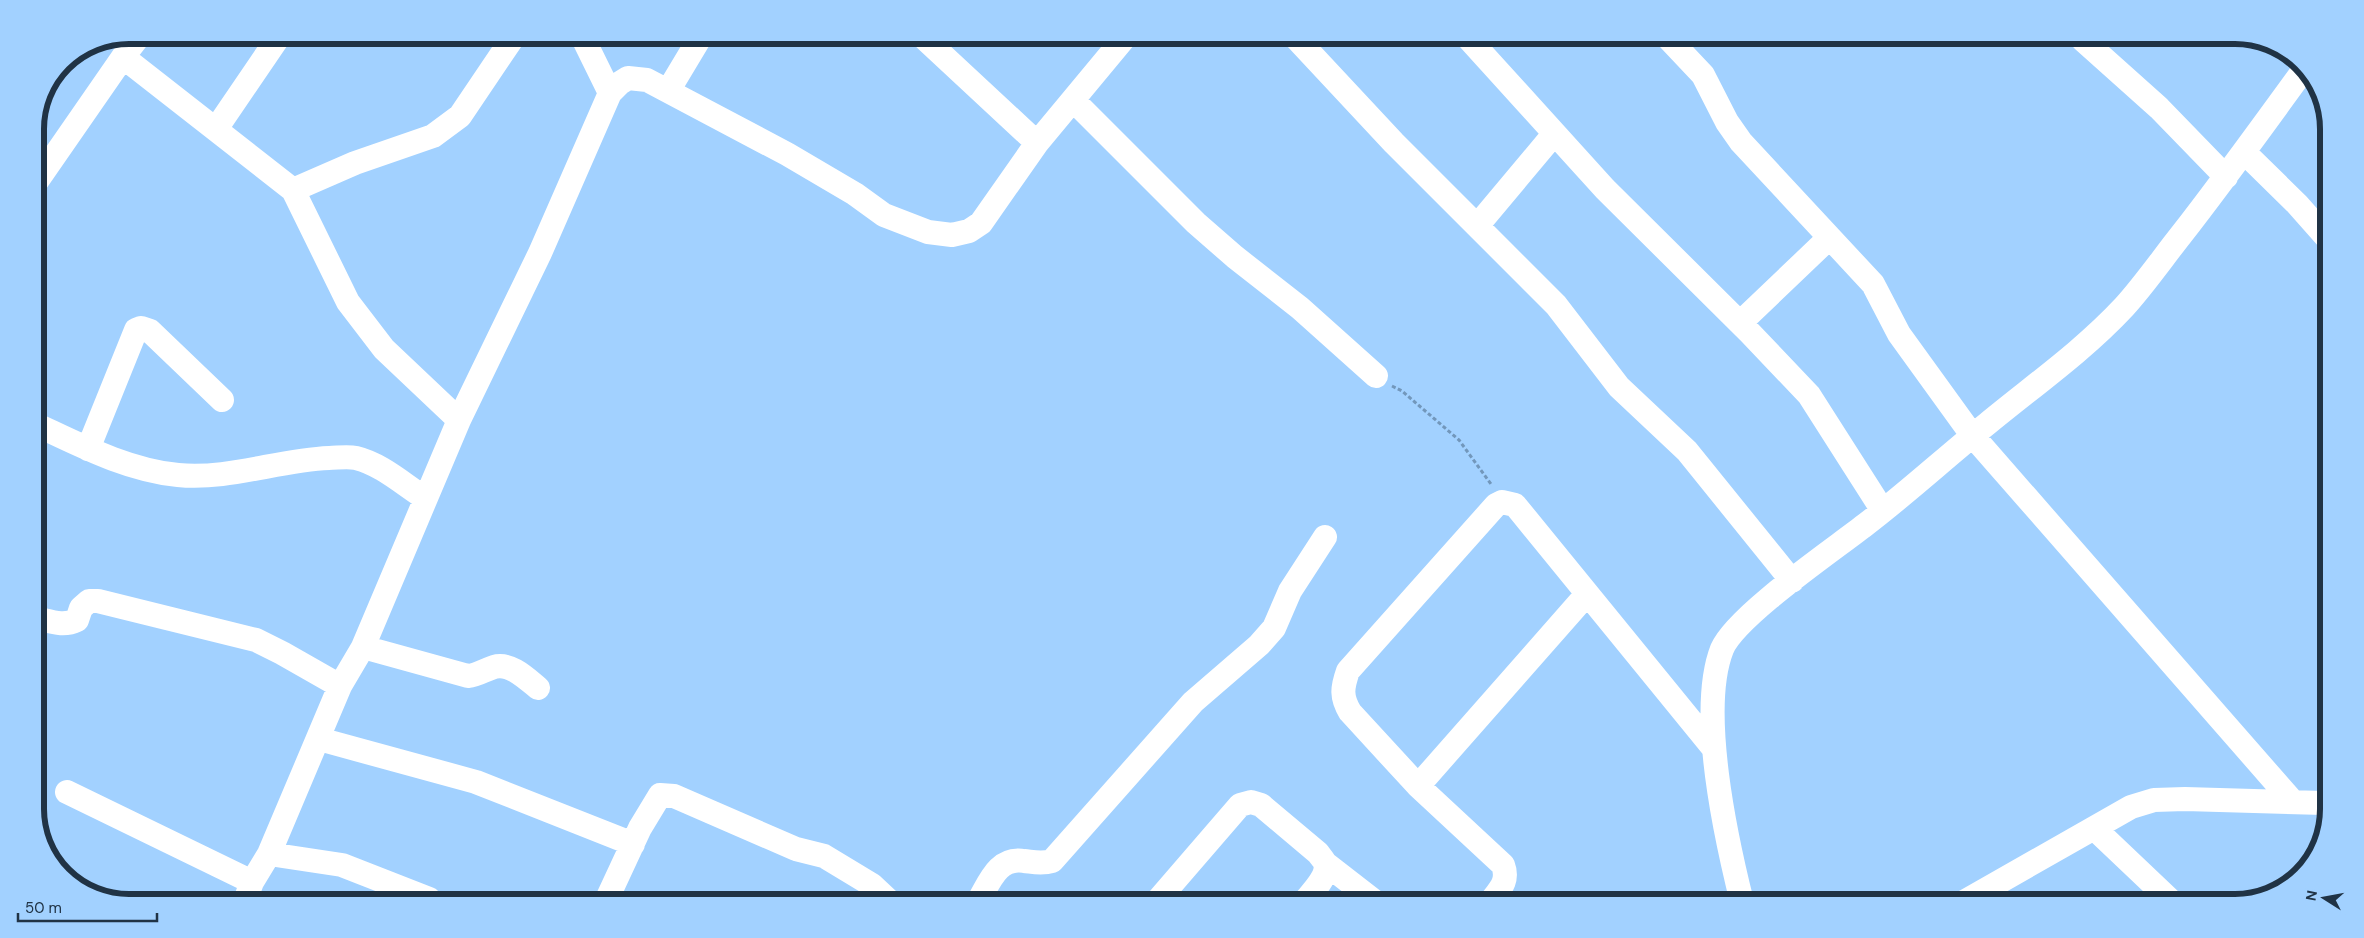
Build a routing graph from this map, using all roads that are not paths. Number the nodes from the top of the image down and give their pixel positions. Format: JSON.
{"nodes":[{"id":1,"x":133,"y":44,"type":"edge"},
{"id":2,"x":274,"y":44,"type":"edge"},
{"id":3,"x":509,"y":44,"type":"edge"},
{"id":4,"x":586,"y":44,"type":"edge"},
{"id":5,"x":697,"y":44,"type":"edge"},
{"id":6,"x":931,"y":44,"type":"edge"},
{"id":7,"x":1119,"y":44,"type":"edge"},
{"id":8,"x":1302,"y":44,"type":"edge"},
{"id":9,"x":1473,"y":44,"type":"edge"},
{"id":10,"x":1674,"y":44,"type":"edge"},
{"id":11,"x":2087,"y":44,"type":"edge"},
{"id":12,"x":123,"y":56,"type":"junction"},
{"id":13,"x":2300,"y":74,"type":"edge"},
{"id":14,"x":668,"y":91,"type":"junction"},
{"id":15,"x":610,"y":93,"type":"junction"},
{"id":16,"x":1073,"y":100,"type":"junction"},
{"id":17,"x":216,"y":129,"type":"junction"},
{"id":18,"x":1554,"y":134,"type":"junction"},
{"id":19,"x":1037,"y":143,"type":"junction"},
{"id":20,"x":2244,"y":152,"type":"junction"},
{"id":21,"x":44,"y":171,"type":"edge"},
{"id":22,"x":2226,"y":177,"type":"junction"},
{"id":23,"x":293,"y":190,"type":"junction"},
{"id":24,"x":1477,"y":226,"type":"junction"},
{"id":25,"x":2320,"y":231,"type":"edge"},
{"id":26,"x":1829,"y":238,"type":"junction"},
{"id":27,"x":1740,"y":323,"type":"junction"},
{"id":28,"x":1376,"y":376,"type":"road end"},
{"id":29,"x":222,"y":400,"type":"dead end"},
{"id":30,"x":459,"y":420,"type":"junction"},
{"id":31,"x":44,"y":428,"type":"edge"},
{"id":32,"x":1972,"y":435,"type":"junction"},
{"id":33,"x":88,"y":449,"type":"junction"},
{"id":34,"x":425,"y":498,"type":"junction"},
{"id":35,"x":1883,"y":511,"type":"junction"},
{"id":36,"x":1325,"y":537,"type":"dead end"},
{"id":37,"x":1792,"y":581,"type":"junction"},
{"id":38,"x":1587,"y":594,"type":"junction"},
{"id":39,"x":44,"y":620,"type":"edge"},
{"id":40,"x":362,"y":647,"type":"junction"},
{"id":41,"x":340,"y":686,"type":"junction"},
{"id":42,"x":538,"y":688,"type":"dead end"},
{"id":43,"x":319,"y":739,"type":"junction"},
{"id":44,"x":1714,"y":748,"type":"junction"},
{"id":45,"x":1418,"y":786,"type":"junction"},
{"id":46,"x":67,"y":792,"type":"dead end"},
{"id":47,"x":2293,"y":802,"type":"junction"},
{"id":48,"x":2320,"y":803,"type":"edge"},
{"id":49,"x":2094,"y":828,"type":"junction"},
{"id":50,"x":633,"y":844,"type":"junction"},
{"id":51,"x":269,"y":854,"type":"junction"},
{"id":52,"x":1325,"y":863,"type":"junction"},
{"id":53,"x":249,"y":890,"type":"edge"},
{"id":54,"x":417,"y":894,"type":"edge"},
{"id":55,"x":609,"y":894,"type":"edge"},
{"id":56,"x":882,"y":894,"type":"edge"},
{"id":57,"x":983,"y":894,"type":"edge"},
{"id":58,"x":1163,"y":894,"type":"edge"},
{"id":59,"x":1310,"y":894,"type":"edge"},
{"id":60,"x":1365,"y":894,"type":"edge"},
{"id":61,"x":1496,"y":894,"type":"edge"},
{"id":62,"x":1740,"y":894,"type":"edge"},
{"id":63,"x":1978,"y":894,"type":"edge"},
{"id":64,"x":2164,"y":894,"type":"edge"}],
"edges":[{"from":1,"to":12,"type":"street"},
{"from":2,"to":17,"type":"street"},
{"from":3,"to":23,"type":"street"},
{"from":4,"to":15,"type":"street"},
{"from":5,"to":14,"type":"street"},
{"from":6,"to":19,"type":"street"},
{"from":7,"to":16,"type":"street"},
{"from":8,"to":24,"type":"street"},
{"from":9,"to":18,"type":"street"},
{"from":10,"to":26,"type":"street"},
{"from":11,"to":22,"type":"street"},
{"from":12,"to":17,"type":"street"},
{"from":12,"to":21,"type":"street"},
{"from":13,"to":20,"type":"street"},
{"from":14,"to":15,"type":"street"},
{"from":14,"to":19,"type":"street"},
{"from":15,"to":30,"type":"street"},
{"from":16,"to":19,"type":"street"},
{"from":16,"to":28,"type":"street"},
{"from":17,"to":23,"type":"street"},
{"from":18,"to":24,"type":"street"},
{"from":18,"to":27,"type":"street"},
{"from":20,"to":22,"type":"street"},
{"from":20,"to":25,"type":"street"},
{"from":22,"to":32,"type":"street"},
{"from":23,"to":30,"type":"street"},
{"from":24,"to":37,"type":"street"},
{"from":26,"to":27,"type":"street"},
{"from":26,"to":32,"type":"street"},
{"from":27,"to":35,"type":"street"},
{"from":29,"to":33,"type":"street"},
{"from":30,"to":34,"type":"street"},
{"from":31,"to":33,"type":"street"},
{"from":32,"to":35,"type":"street"},
{"from":32,"to":47,"type":"street"},
{"from":33,"to":34,"type":"street"},
{"from":34,"to":40,"type":"street"},
{"from":35,"to":37,"type":"street"},
{"from":36,"to":57,"type":"street"},
{"from":37,"to":44,"type":"street"},
{"from":38,"to":44,"type":"street"},
{"from":38,"to":45,"type":"street"},
{"from":38,"to":45,"type":"street"},
{"from":39,"to":41,"type":"street"},
{"from":40,"to":41,"type":"street"},
{"from":40,"to":42,"type":"street"},
{"from":41,"to":43,"type":"street"},
{"from":43,"to":50,"type":"street"},
{"from":43,"to":51,"type":"street"},
{"from":44,"to":62,"type":"street"},
{"from":45,"to":61,"type":"street"},
{"from":46,"to":53,"type":"street"},
{"from":47,"to":48,"type":"street"},
{"from":47,"to":49,"type":"street"},
{"from":49,"to":63,"type":"street"},
{"from":49,"to":64,"type":"street"},
{"from":50,"to":55,"type":"street"},
{"from":50,"to":56,"type":"street"},
{"from":51,"to":53,"type":"street"},
{"from":51,"to":54,"type":"street"},
{"from":52,"to":58,"type":"street"},
{"from":52,"to":59,"type":"street"},
{"from":52,"to":60,"type":"street"}]}
